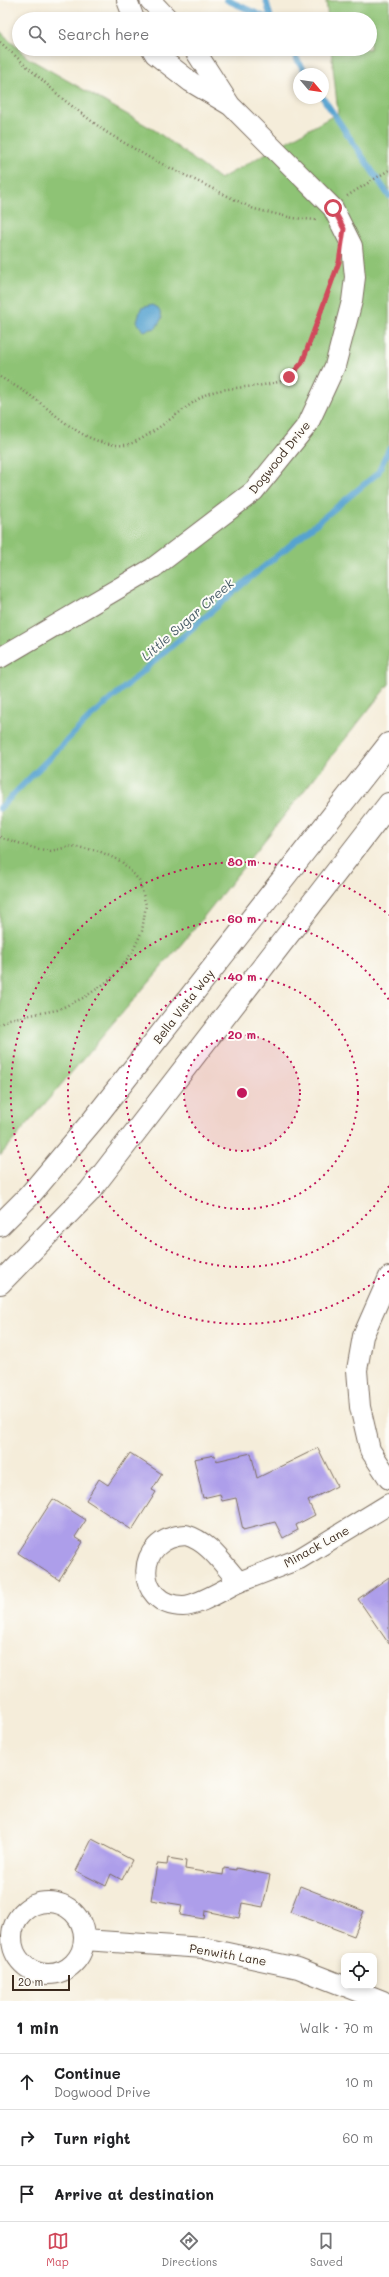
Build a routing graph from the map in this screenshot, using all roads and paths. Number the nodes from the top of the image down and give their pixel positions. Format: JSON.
{"nodes":[{"id":1,"x":127,"y":0,"type":"edge"},
{"id":2,"x":150,"y":0,"type":"edge"},
{"id":3,"x":131,"y":12,"type":"edge"},
{"id":4,"x":161,"y":12,"type":"edge"},
{"id":5,"x":0,"y":42,"type":"edge"},
{"id":6,"x":12,"y":53,"type":"edge"},
{"id":7,"x":15,"y":56,"type":"edge"},
{"id":8,"x":157,"y":56,"type":"edge"},
{"id":9,"x":198,"y":56,"type":"edge"},
{"id":10,"x":230,"y":105,"type":"junction"},
{"id":11,"x":389,"y":170,"type":"edge"},
{"id":12,"x":356,"y":190,"type":"dead end"},
{"id":13,"x":333,"y":208,"type":"junction"},
{"id":14,"x":336,"y":269,"type":"dead end"},
{"id":15,"x":0,"y":377,"type":"edge"},
{"id":16,"x":0,"y":658,"type":"edge"},
{"id":17,"x":389,"y":744,"type":"edge"},
{"id":18,"x":389,"y":804,"type":"edge"},
{"id":19,"x":0,"y":836,"type":"edge"},
{"id":20,"x":0,"y":1025,"type":"edge"},
{"id":21,"x":0,"y":1225,"type":"edge"},
{"id":22,"x":389,"y":1277,"type":"edge"},
{"id":23,"x":0,"y":1283,"type":"edge"},
{"id":24,"x":389,"y":1479,"type":"edge"},
{"id":25,"x":389,"y":1504,"type":"edge"},
{"id":26,"x":239,"y":1582,"type":"junction"},
{"id":27,"x":84,"y":1940,"type":"dead end"},
{"id":28,"x":341,"y":1985,"type":"edge"},
{"id":29,"x":352,"y":1989,"type":"edge"},
{"id":30,"x":383,"y":2001,"type":"edge"}],
"edges":[{"from":1,"to":3,"type":"street"},
{"from":2,"to":4,"type":"street"},
{"from":5,"to":6,"type":"path"},
{"from":7,"to":13,"type":"path"},
{"from":8,"to":10,"type":"street","name":"Dogwood Drive"},
{"from":9,"to":10,"type":"street","name":"Dogwood Drive"},
{"from":10,"to":13,"type":"street","name":"Dogwood Drive"},
{"from":11,"to":12,"type":"path"},
{"from":13,"to":16,"type":"street","name":"Dogwood Drive"},
{"from":14,"to":15,"type":"path"},
{"from":17,"to":21,"type":"main road","name":"Bella Vista Way"},
{"from":18,"to":23,"type":"main road"},
{"from":19,"to":20,"type":"path"},
{"from":22,"to":24,"type":"street"},
{"from":25,"to":26,"type":"street","name":"Minack Lane"},
{"from":26,"to":26,"type":"street","name":"Minack Lane"},
{"from":27,"to":28,"type":"street","name":"Penwith Lane"},
{"from":29,"to":30,"type":"street","name":"Penwith Lane"}]}
